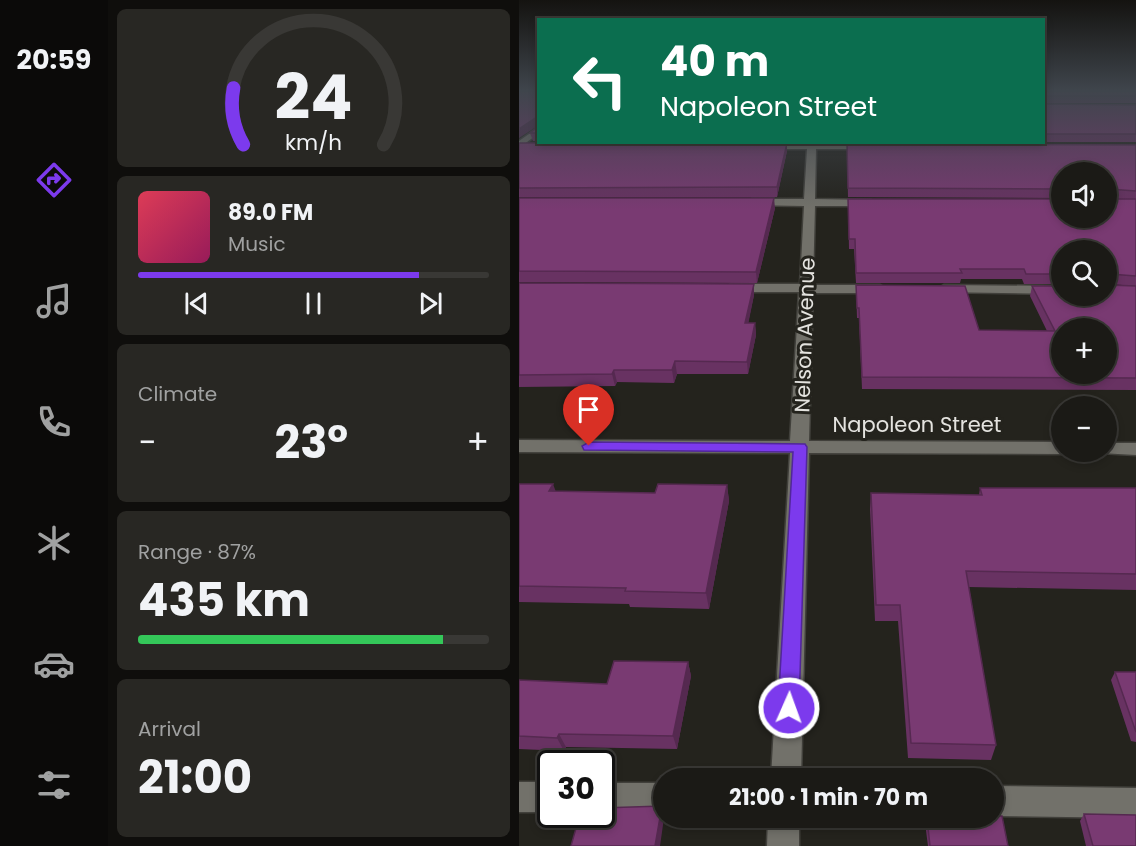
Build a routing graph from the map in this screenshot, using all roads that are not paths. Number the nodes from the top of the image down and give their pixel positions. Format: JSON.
{"nodes":[{"id":1,"x":537,"y":131,"type":"edge"},
{"id":2,"x":812,"y":144,"type":"edge"},
{"id":3,"x":519,"y":146,"type":"edge"},
{"id":4,"x":531,"y":146,"type":"edge"},
{"id":5,"x":754,"y":146,"type":"edge"},
{"id":6,"x":884,"y":146,"type":"edge"},
{"id":7,"x":740,"y":202,"type":"edge"},
{"id":8,"x":810,"y":202,"type":"junction"},
{"id":9,"x":882,"y":203,"type":"edge"},
{"id":10,"x":723,"y":288,"type":"edge"},
{"id":11,"x":806,"y":289,"type":"junction"},
{"id":12,"x":899,"y":289,"type":"edge"},
{"id":13,"x":934,"y":289,"type":"edge"},
{"id":14,"x":1051,"y":290,"type":"edge"},
{"id":15,"x":519,"y":446,"type":"edge"},
{"id":16,"x":800,"y":447,"type":"junction"},
{"id":17,"x":1051,"y":448,"type":"edge"},
{"id":18,"x":1117,"y":448,"type":"edge"},
{"id":19,"x":1136,"y":449,"type":"edge"},
{"id":20,"x":786,"y":768,"type":"edge"},
{"id":21,"x":519,"y":797,"type":"edge"},
{"id":22,"x":537,"y":797,"type":"edge"},
{"id":23,"x":615,"y":798,"type":"edge"},
{"id":24,"x":653,"y":798,"type":"edge"},
{"id":25,"x":1004,"y":801,"type":"edge"},
{"id":26,"x":1136,"y":803,"type":"edge"},
{"id":27,"x":784,"y":828,"type":"edge"},
{"id":28,"x":783,"y":846,"type":"edge"}],
"edges":[{"from":1,"to":3,"type":"street"},
{"from":2,"to":5,"type":"street"},
{"from":2,"to":6,"type":"street"},
{"from":2,"to":8,"type":"street","name":"Nelson Avenue"},
{"from":3,"to":4,"type":"street"},
{"from":7,"to":8,"type":"street"},
{"from":8,"to":9,"type":"street"},
{"from":8,"to":11,"type":"street","name":"Nelson Avenue"},
{"from":10,"to":11,"type":"street"},
{"from":11,"to":12,"type":"street"},
{"from":11,"to":16,"type":"street","name":"Nelson Avenue"},
{"from":13,"to":14,"type":"street"},
{"from":15,"to":16,"type":"street","name":"Napoleon Street"},
{"from":16,"to":17,"type":"street","name":"Napoleon Street"},
{"from":16,"to":20,"type":"street","name":"Nelson Avenue"},
{"from":18,"to":19,"type":"street"},
{"from":21,"to":22,"type":"street"},
{"from":23,"to":24,"type":"street"},
{"from":25,"to":26,"type":"street"},
{"from":27,"to":28,"type":"street"}]}
